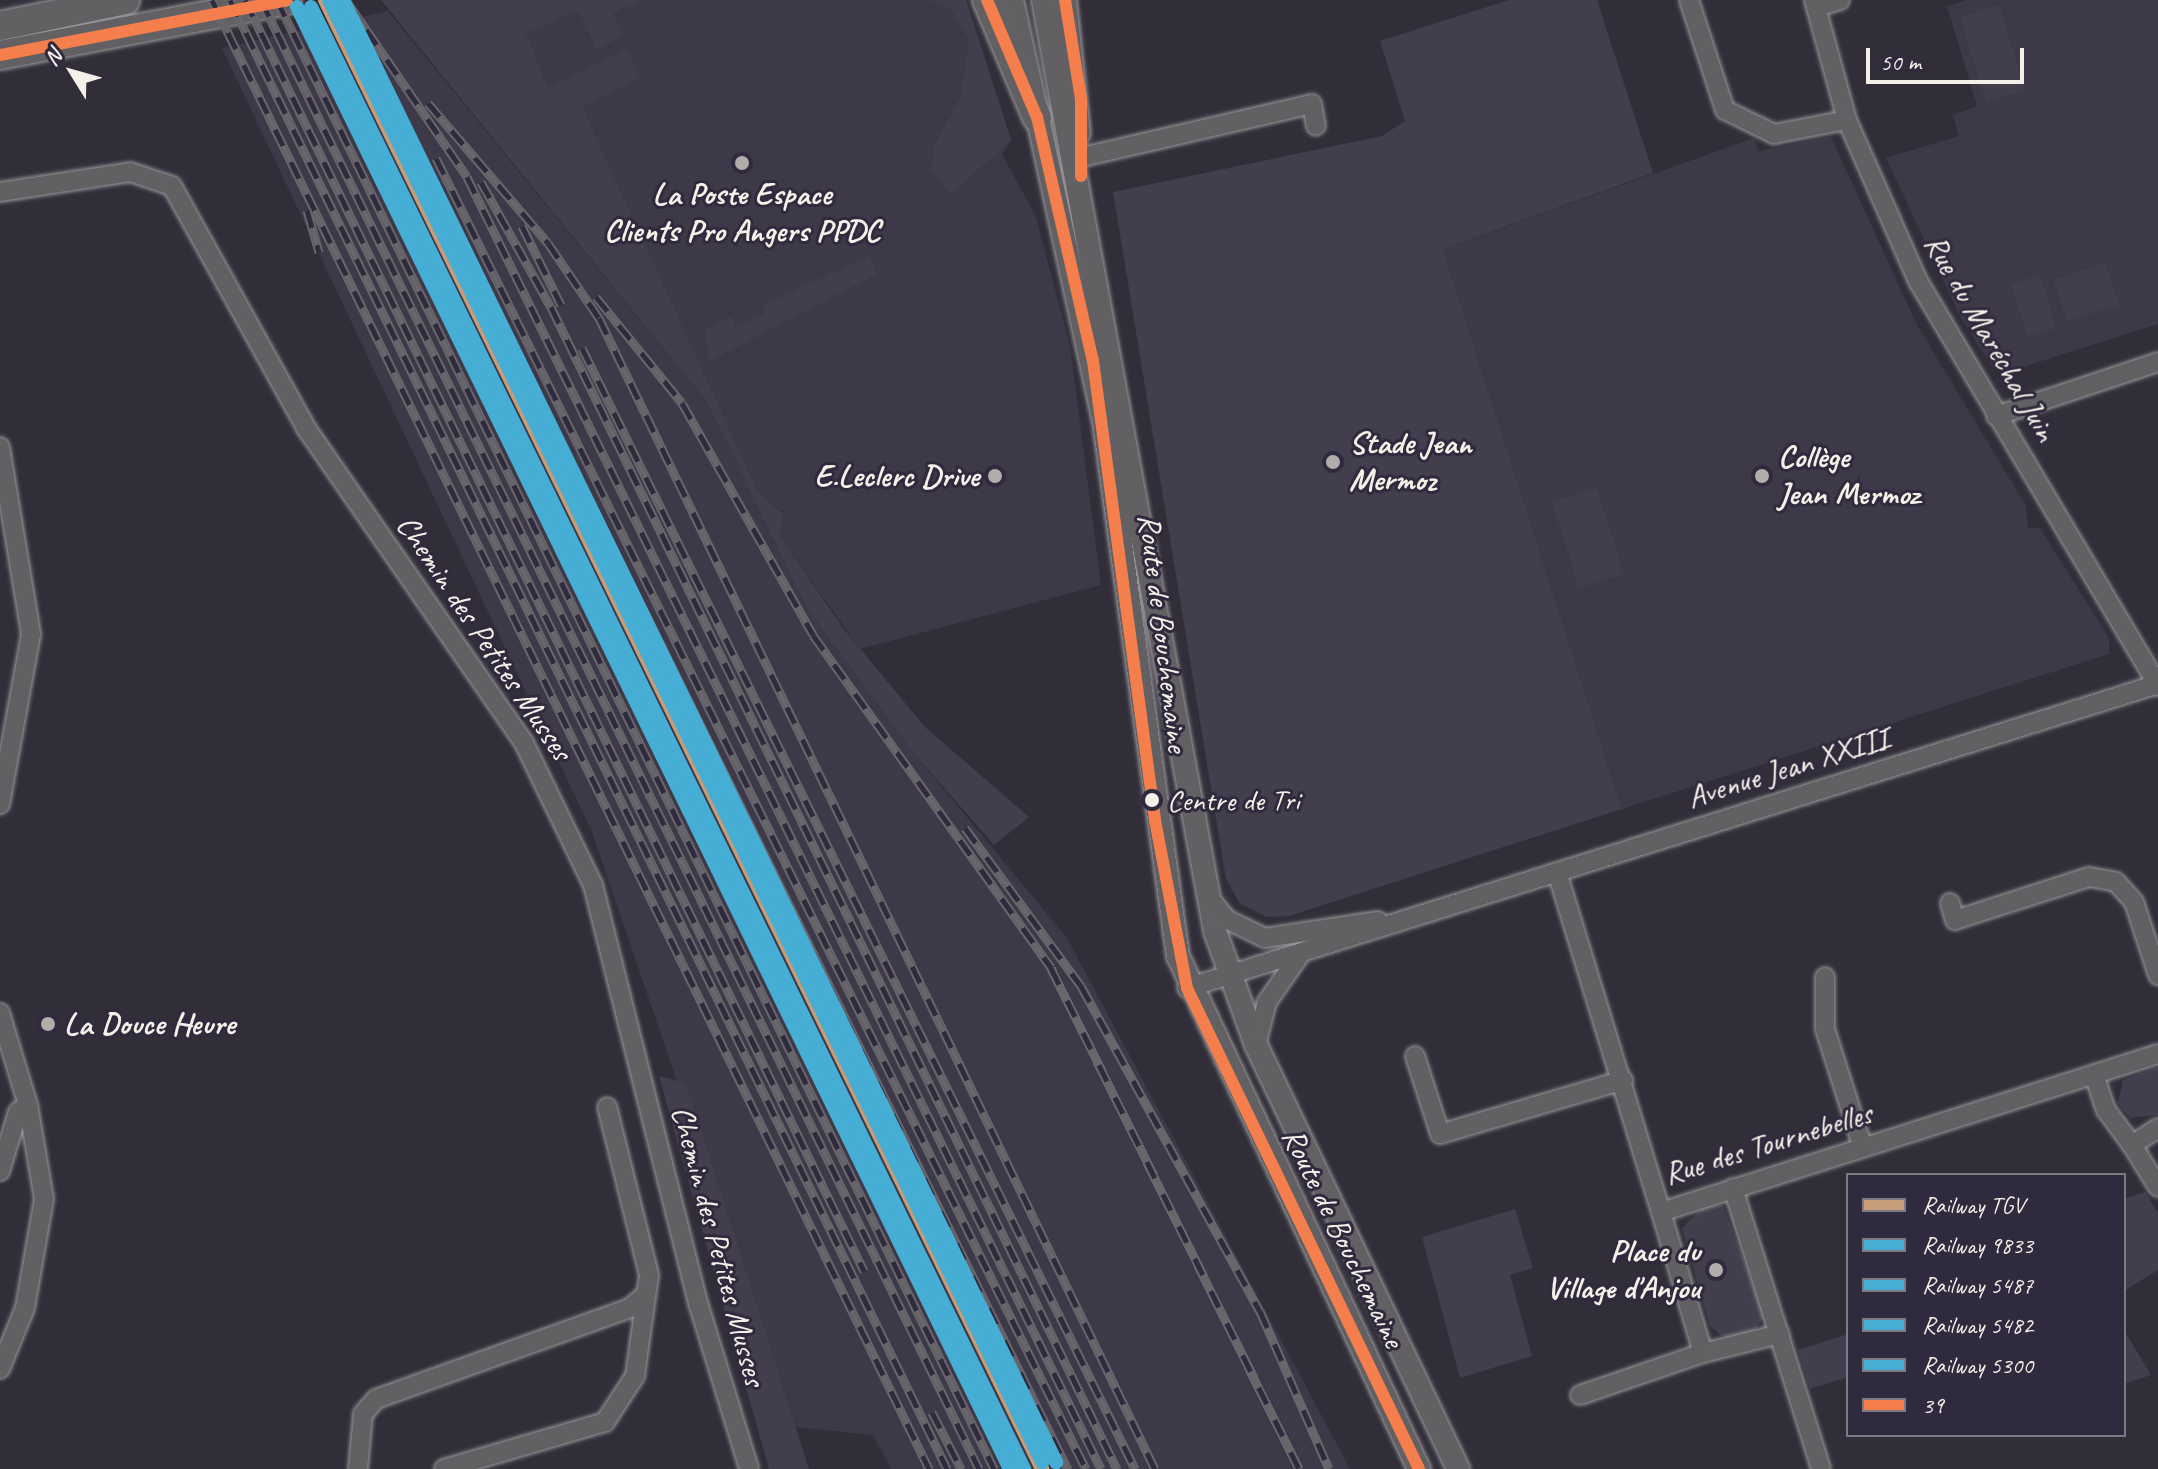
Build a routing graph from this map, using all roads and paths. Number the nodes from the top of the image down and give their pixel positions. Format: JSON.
{"nodes":[{"id":1,"x":125,"y":0,"type":"edge"},
{"id":2,"x":287,"y":0,"type":"edge"},
{"id":3,"x":987,"y":0,"type":"edge"},
{"id":4,"x":1012,"y":0,"type":"edge"},
{"id":5,"x":1043,"y":0,"type":"edge"},
{"id":6,"x":1065,"y":0,"type":"edge"},
{"id":7,"x":1689,"y":0,"type":"edge"},
{"id":8,"x":1840,"y":0,"type":"edge"},
{"id":9,"x":1815,"y":4,"type":"edge"},
{"id":10,"x":0,"y":26,"type":"edge"},
{"id":11,"x":0,"y":55,"type":"edge"},
{"id":12,"x":1037,"y":117,"type":"junction"},
{"id":13,"x":1847,"y":120,"type":"junction"},
{"id":14,"x":1316,"y":126,"type":"dead end"},
{"id":15,"x":1078,"y":158,"type":"junction"},
{"id":16,"x":0,"y":192,"type":"edge"},
{"id":17,"x":2158,"y":362,"type":"edge"},
{"id":18,"x":1996,"y":416,"type":"junction"},
{"id":19,"x":0,"y":447,"type":"edge"},
{"id":20,"x":2158,"y":685,"type":"edge"},
{"id":21,"x":0,"y":804,"type":"edge"},
{"id":22,"x":1557,"y":872,"type":"junction"},
{"id":23,"x":1206,"y":892,"type":"junction"},
{"id":24,"x":1950,"y":903,"type":"dead end"},
{"id":25,"x":1436,"y":911,"type":"junction"},
{"id":26,"x":1299,"y":956,"type":"junction"},
{"id":27,"x":2158,"y":975,"type":"edge"},
{"id":28,"x":1825,"y":977,"type":"dead end"},
{"id":29,"x":1230,"y":978,"type":"junction"},
{"id":30,"x":1187,"y":988,"type":"junction"},
{"id":31,"x":0,"y":1013,"type":"edge"},
{"id":32,"x":1256,"y":1045,"type":"junction"},
{"id":33,"x":2158,"y":1054,"type":"edge"},
{"id":34,"x":1415,"y":1056,"type":"dead end"},
{"id":35,"x":2095,"y":1077,"type":"junction"},
{"id":36,"x":1623,"y":1080,"type":"junction"},
{"id":37,"x":28,"y":1105,"type":"junction"},
{"id":38,"x":607,"y":1107,"type":"dead end"},
{"id":39,"x":2158,"y":1128,"type":"edge"},
{"id":40,"x":1862,"y":1145,"type":"junction"},
{"id":41,"x":2132,"y":1145,"type":"junction"},
{"id":42,"x":37,"y":1148,"type":"junction"},
{"id":43,"x":1,"y":1165,"type":"edge"},
{"id":44,"x":2158,"y":1187,"type":"edge"},
{"id":45,"x":1733,"y":1188,"type":"junction"},
{"id":46,"x":1661,"y":1212,"type":"junction"},
{"id":47,"x":644,"y":1296,"type":"junction"},
{"id":48,"x":1780,"y":1334,"type":"junction"},
{"id":49,"x":1703,"y":1353,"type":"junction"},
{"id":50,"x":0,"y":1369,"type":"edge"},
{"id":51,"x":1580,"y":1395,"type":"dead end"},
{"id":52,"x":358,"y":1469,"type":"edge"},
{"id":53,"x":444,"y":1469,"type":"edge"},
{"id":54,"x":749,"y":1469,"type":"edge"},
{"id":55,"x":1419,"y":1469,"type":"edge"},
{"id":56,"x":1458,"y":1469,"type":"edge"},
{"id":57,"x":1821,"y":1469,"type":"edge"}],
"edges":[{"from":1,"to":10,"type":"highway"},
{"from":2,"to":11,"type":"highway"},
{"from":3,"to":12,"type":"highway"},
{"from":4,"to":12,"type":"street","name":"Route de Bouchemaine"},
{"from":5,"to":15,"type":"street","name":"Route de Bouchemaine"},
{"from":6,"to":15,"type":"street","name":"Route de Bouchemaine"},
{"from":7,"to":13,"type":"street"},
{"from":8,"to":9,"type":"street"},
{"from":9,"to":13,"type":"street","name":"Rue du Maréchal Juin"},
{"from":12,"to":30,"type":"street","name":"Route de Bouchemaine"},
{"from":13,"to":18,"type":"street","name":"Rue du Maréchal Juin"},
{"from":14,"to":15,"type":"street"},
{"from":15,"to":23,"type":"street","name":"Route de Bouchemaine"},
{"from":16,"to":54,"type":"street","name":"Chemin des Petites Musses"},
{"from":17,"to":18,"type":"street"},
{"from":18,"to":20,"type":"street","name":"Rue du Maréchal Juin"},
{"from":19,"to":21,"type":"street"},
{"from":20,"to":22,"type":"street","name":"Avenue Jean XXIII"},
{"from":22,"to":25,"type":"street","name":"Avenue Jean XXIII"},
{"from":22,"to":36,"type":"street","name":"Rue des Tournebelles"},
{"from":23,"to":25,"type":"street","name":"Avenue Jean XXIII"},
{"from":23,"to":29,"type":"street","name":"Route de Bouchemaine"},
{"from":24,"to":27,"type":"street"},
{"from":25,"to":26,"type":"street","name":"Avenue Jean XXIII"},
{"from":26,"to":29,"type":"street","name":"Avenue Jean XXIII"},
{"from":26,"to":32,"type":"street"},
{"from":28,"to":40,"type":"street"},
{"from":29,"to":30,"type":"street","name":"Avenue Jean XXIII"},
{"from":29,"to":32,"type":"street","name":"Route de Bouchemaine"},
{"from":30,"to":55,"type":"street","name":"Route de Bouchemaine"},
{"from":31,"to":37,"type":"street"},
{"from":32,"to":56,"type":"street","name":"Route de Bouchemaine"},
{"from":33,"to":35,"type":"street","name":"Rue des Tournebelles"},
{"from":34,"to":36,"type":"street"},
{"from":35,"to":40,"type":"street","name":"Rue des Tournebelles"},
{"from":35,"to":41,"type":"street"},
{"from":36,"to":46,"type":"street","name":"Rue des Tournebelles"},
{"from":37,"to":42,"type":"street"},
{"from":37,"to":43,"type":"street"},
{"from":38,"to":47,"type":"street"},
{"from":39,"to":41,"type":"street"},
{"from":40,"to":45,"type":"street","name":"Rue des Tournebelles"},
{"from":41,"to":44,"type":"street"},
{"from":42,"to":43,"type":"street"},
{"from":42,"to":50,"type":"street"},
{"from":45,"to":46,"type":"street","name":"Rue des Tournebelles"},
{"from":45,"to":48,"type":"street"},
{"from":46,"to":49,"type":"street"},
{"from":47,"to":52,"type":"street"},
{"from":47,"to":53,"type":"street"},
{"from":48,"to":49,"type":"street"},
{"from":48,"to":57,"type":"street"},
{"from":49,"to":51,"type":"street"}]}
